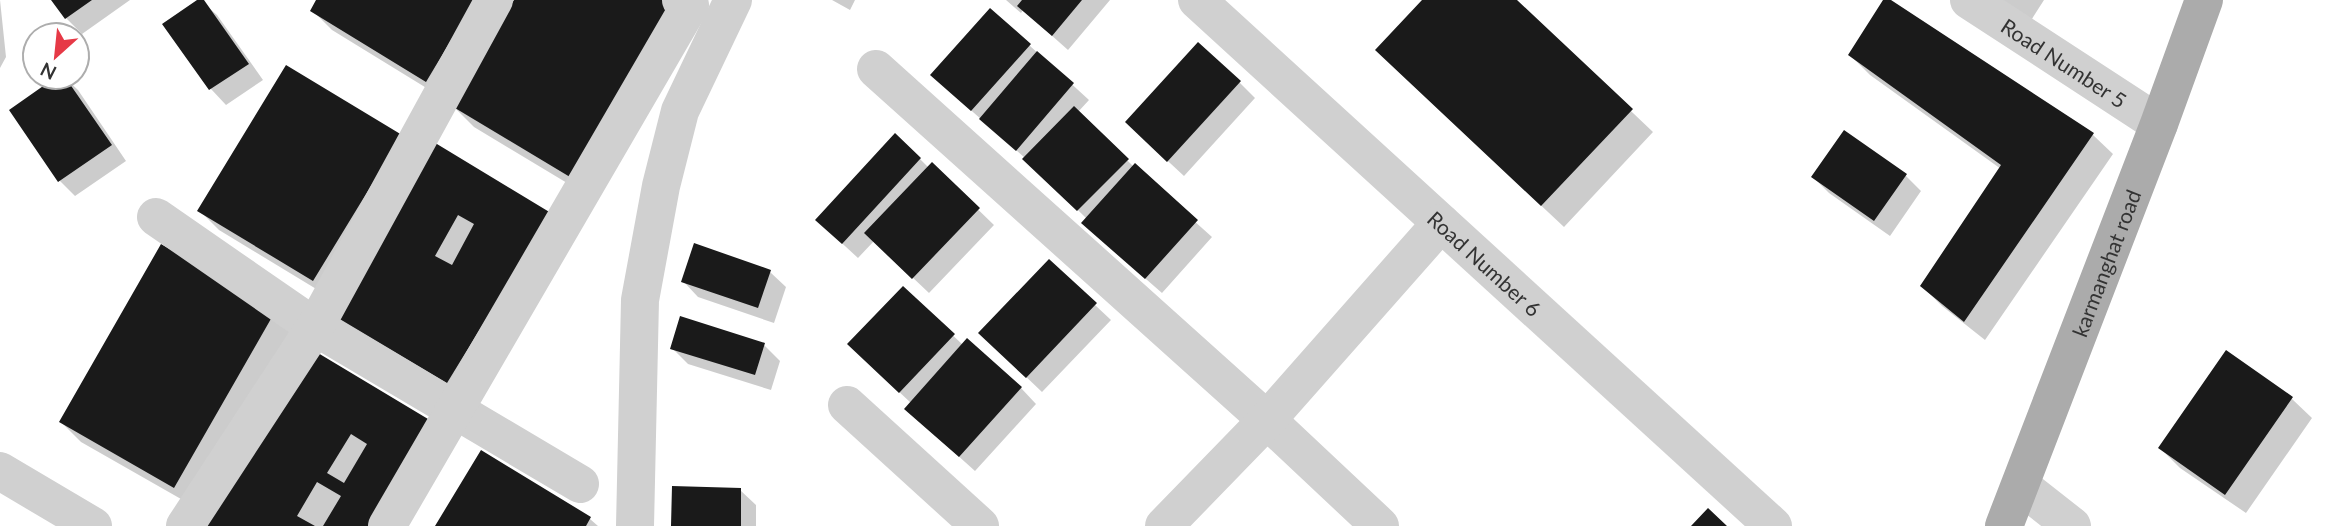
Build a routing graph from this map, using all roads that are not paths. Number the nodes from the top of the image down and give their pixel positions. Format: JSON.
{"nodes":[{"id":1,"x":494,"y":0,"type":"edge"},
{"id":2,"x":681,"y":0,"type":"edge"},
{"id":3,"x":733,"y":0,"type":"edge"},
{"id":4,"x":1197,"y":0,"type":"edge"},
{"id":5,"x":1969,"y":0,"type":"edge"},
{"id":6,"x":2204,"y":0,"type":"edge"},
{"id":7,"x":876,"y":69,"type":"dead end"},
{"id":8,"x":2159,"y":124,"type":"junction"},
{"id":9,"x":156,"y":218,"type":"dead end"},
{"id":10,"x":1441,"y":223,"type":"junction"},
{"id":11,"x":315,"y":327,"type":"junction"},
{"id":12,"x":847,"y":405,"type":"dead end"},
{"id":13,"x":454,"y":410,"type":"junction"},
{"id":14,"x":1267,"y":419,"type":"junction"},
{"id":15,"x":0,"y":471,"type":"edge"},
{"id":16,"x":580,"y":484,"type":"dead end"},
{"id":17,"x":2021,"y":486,"type":"junction"},
{"id":18,"x":961,"y":520,"type":"edge"},
{"id":19,"x":93,"y":526,"type":"edge"},
{"id":20,"x":185,"y":526,"type":"edge"},
{"id":21,"x":387,"y":526,"type":"edge"},
{"id":22,"x":635,"y":526,"type":"edge"},
{"id":23,"x":1164,"y":526,"type":"edge"},
{"id":24,"x":1380,"y":526,"type":"edge"},
{"id":25,"x":1773,"y":526,"type":"edge"},
{"id":26,"x":2004,"y":526,"type":"edge"},
{"id":27,"x":2072,"y":526,"type":"edge"}],
"edges":[{"from":1,"to":11,"type":"street"},
{"from":2,"to":13,"type":"street"},
{"from":3,"to":22,"type":"street"},
{"from":4,"to":10,"type":"street","name":"Road Number 6"},
{"from":5,"to":8,"type":"street","name":"Road Number 5"},
{"from":6,"to":8,"type":"main road","name":"karmanghat road"},
{"from":7,"to":14,"type":"street"},
{"from":8,"to":17,"type":"main road","name":"karmanghat road"},
{"from":9,"to":11,"type":"street"},
{"from":10,"to":14,"type":"street"},
{"from":10,"to":25,"type":"street","name":"Road Number 6"},
{"from":11,"to":13,"type":"street"},
{"from":11,"to":20,"type":"street"},
{"from":12,"to":18,"type":"street"},
{"from":13,"to":16,"type":"street"},
{"from":13,"to":21,"type":"street"},
{"from":14,"to":23,"type":"street"},
{"from":14,"to":24,"type":"street"},
{"from":15,"to":19,"type":"street"},
{"from":17,"to":26,"type":"main road","name":"karmanghat road"},
{"from":17,"to":27,"type":"street"}]}
